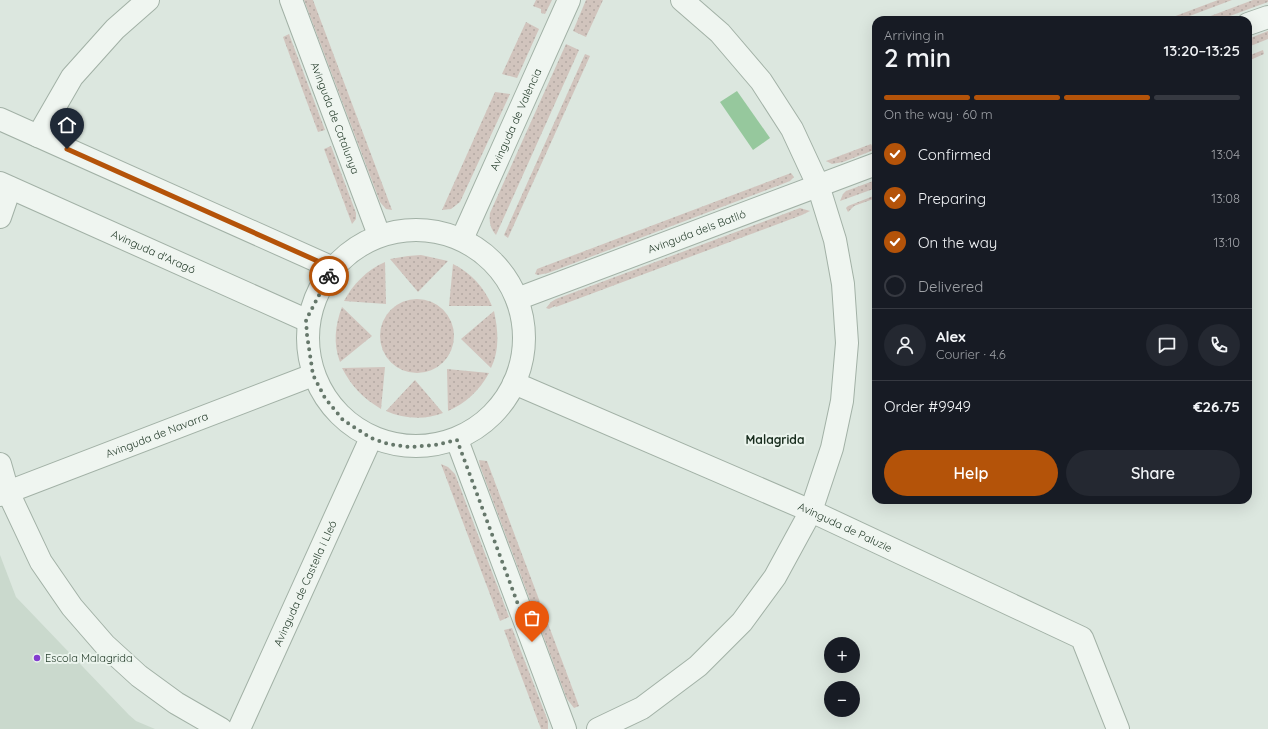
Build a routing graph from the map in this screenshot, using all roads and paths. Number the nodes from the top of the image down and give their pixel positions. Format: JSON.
{"nodes":[{"id":1,"x":148,"y":0,"type":"edge"},
{"id":2,"x":291,"y":0,"type":"edge"},
{"id":3,"x":569,"y":0,"type":"edge"},
{"id":4,"x":682,"y":0,"type":"edge"},
{"id":5,"x":1268,"y":17,"type":"edge"},
{"id":6,"x":1252,"y":23,"type":"edge"},
{"id":7,"x":0,"y":119,"type":"edge"},
{"id":8,"x":38,"y":136,"type":"junction"},
{"id":9,"x":872,"y":165,"type":"edge"},
{"id":10,"x":818,"y":185,"type":"junction"},
{"id":11,"x":5,"y":186,"type":"edge"},
{"id":12,"x":0,"y":217,"type":"edge"},
{"id":13,"x":379,"y":236,"type":"junction"},
{"id":14,"x":462,"y":239,"type":"junction"},
{"id":15,"x":333,"y":268,"type":"junction"},
{"id":16,"x":518,"y":299,"type":"junction"},
{"id":17,"x":306,"y":320,"type":"junction"},
{"id":18,"x":313,"y":375,"type":"junction"},
{"id":19,"x":514,"y":383,"type":"junction"},
{"id":20,"x":371,"y":438,"type":"junction"},
{"id":21,"x":457,"y":440,"type":"junction"},
{"id":22,"x":0,"y":464,"type":"edge"},
{"id":23,"x":4,"y":494,"type":"edge"},
{"id":24,"x":811,"y":512,"type":"junction"},
{"id":25,"x":221,"y":729,"type":"edge"},
{"id":26,"x":239,"y":729,"type":"edge"},
{"id":27,"x":565,"y":729,"type":"edge"},
{"id":28,"x":598,"y":729,"type":"edge"},
{"id":29,"x":1118,"y":729,"type":"edge"}],
"edges":[{"from":1,"to":8,"type":"street"},
{"from":2,"to":13,"type":"street","name":"Avinguda de Catalunya"},
{"from":3,"to":14,"type":"street","name":"Avinguda de València"},
{"from":4,"to":10,"type":"street"},
{"from":5,"to":6,"type":"street"},
{"from":7,"to":8,"type":"street"},
{"from":8,"to":15,"type":"street"},
{"from":9,"to":10,"type":"street","name":"Avinguda dels Batlló"},
{"from":10,"to":16,"type":"street","name":"Avinguda dels Batlló"},
{"from":10,"to":24,"type":"street"},
{"from":11,"to":12,"type":"street"},
{"from":11,"to":17,"type":"street","name":"Avinguda d'Aragó"},
{"from":13,"to":14,"type":"street"},
{"from":13,"to":15,"type":"street"},
{"from":14,"to":16,"type":"street"},
{"from":15,"to":17,"type":"street"},
{"from":16,"to":19,"type":"street"},
{"from":17,"to":18,"type":"street"},
{"from":18,"to":20,"type":"street"},
{"from":18,"to":23,"type":"street","name":"Avinguda de Navarra"},
{"from":19,"to":21,"type":"street"},
{"from":19,"to":24,"type":"street","name":"Avinguda de Paluzie"},
{"from":20,"to":21,"type":"street"},
{"from":20,"to":26,"type":"street","name":"Avinguda de Castella i Lleó"},
{"from":21,"to":27,"type":"street"},
{"from":22,"to":23,"type":"street"},
{"from":23,"to":25,"type":"street"},
{"from":24,"to":28,"type":"street"},
{"from":24,"to":29,"type":"street","name":"Avinguda de Paluzie"}]}
